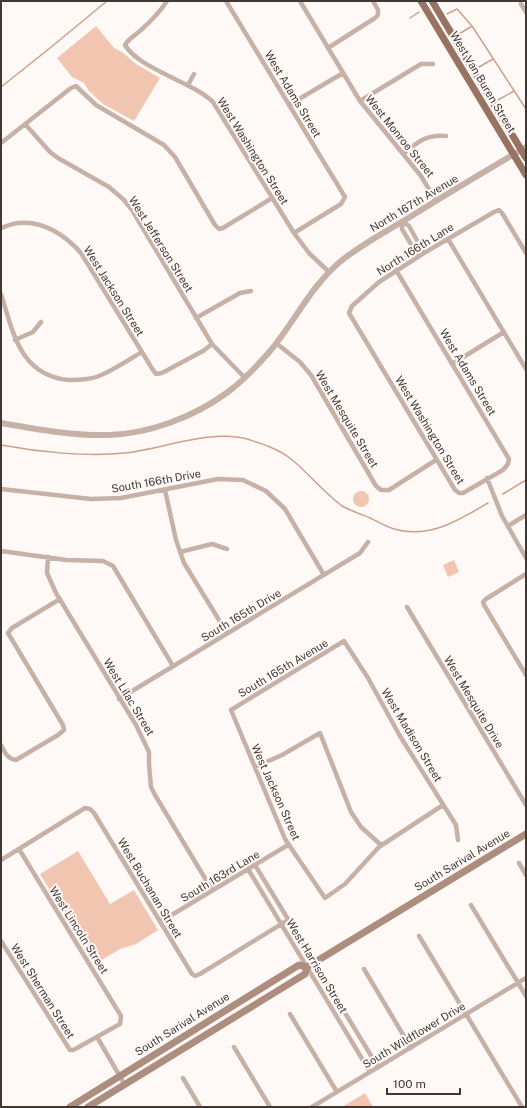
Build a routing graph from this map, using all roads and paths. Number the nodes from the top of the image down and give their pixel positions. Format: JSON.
{"nodes":[{"id":1,"x":167,"y":1,"type":"edge"},
{"id":2,"x":226,"y":1,"type":"edge"},
{"id":3,"x":300,"y":1,"type":"edge"},
{"id":4,"x":373,"y":1,"type":"edge"},
{"id":5,"x":420,"y":1,"type":"edge"},
{"id":6,"x":432,"y":1,"type":"edge"},
{"id":7,"x":521,"y":4,"type":"dead end"},
{"id":8,"x":526,"y":12,"type":"edge"},
{"id":9,"x":328,"y":48,"type":"junction"},
{"id":10,"x":433,"y":64,"type":"dead end"},
{"id":11,"x":343,"y":73,"type":"junction"},
{"id":12,"x":194,"y":74,"type":"dead end"},
{"id":13,"x":188,"y":85,"type":"junction"},
{"id":14,"x":360,"y":101,"type":"junction"},
{"id":15,"x":289,"y":105,"type":"junction"},
{"id":16,"x":25,"y":124,"type":"junction"},
{"id":17,"x":446,"y":136,"type":"dead end"},
{"id":18,"x":1,"y":143,"type":"edge"},
{"id":19,"x":523,"y":148,"type":"edge"},
{"id":20,"x":403,"y":154,"type":"junction"},
{"id":21,"x":513,"y":154,"type":"junction"},
{"id":22,"x":526,"y":158,"type":"edge"},
{"id":23,"x":526,"y":175,"type":"edge"},
{"id":24,"x":272,"y":198,"type":"junction"},
{"id":25,"x":436,"y":201,"type":"junction"},
{"id":26,"x":402,"y":221,"type":"junction"},
{"id":27,"x":1,"y":228,"type":"edge"},
{"id":28,"x":294,"y":233,"type":"junction"},
{"id":29,"x":448,"y":239,"type":"junction"},
{"id":30,"x":424,"y":252,"type":"junction"},
{"id":31,"x":526,"y":253,"type":"edge"},
{"id":32,"x":418,"y":256,"type":"junction"},
{"id":33,"x":396,"y":270,"type":"junction"},
{"id":34,"x":328,"y":272,"type":"junction"},
{"id":35,"x":251,"y":291,"type":"dead end"},
{"id":36,"x":1,"y":294,"type":"edge"},
{"id":37,"x":349,"y":313,"type":"joint"},
{"id":38,"x":196,"y":318,"type":"junction"},
{"id":39,"x":41,"y":322,"type":"dead end"},
{"id":40,"x":504,"y":332,"type":"junction"},
{"id":41,"x":15,"y":340,"type":"junction"},
{"id":42,"x":276,"y":343,"type":"junction"},
{"id":43,"x":212,"y":344,"type":"junction"},
{"id":44,"x":142,"y":352,"type":"junction"},
{"id":45,"x":452,"y":364,"type":"junction"},
{"id":46,"x":526,"y":369,"type":"edge"},
{"id":47,"x":245,"y":378,"type":"junction"},
{"id":48,"x":1,"y":423,"type":"edge"},
{"id":49,"x":436,"y":460,"type":"junction"},
{"id":50,"x":488,"y":478,"type":"junction"},
{"id":51,"x":1,"y":489,"type":"edge"},
{"id":52,"x":165,"y":490,"type":"junction"},
{"id":53,"x":526,"y":515,"type":"edge"},
{"id":54,"x":508,"y":526,"type":"junction"},
{"id":55,"x":368,"y":542,"type":"dead end"},
{"id":56,"x":227,"y":549,"type":"dead end"},
{"id":57,"x":1,"y":551,"type":"edge"},
{"id":58,"x":180,"y":552,"type":"junction"},
{"id":59,"x":48,"y":557,"type":"junction"},
{"id":60,"x":526,"y":558,"type":"edge"},
{"id":61,"x":526,"y":574,"type":"edge"},
{"id":62,"x":324,"y":575,"type":"junction"},
{"id":63,"x":60,"y":599,"type":"junction"},
{"id":64,"x":407,"y":607,"type":"dead end"},
{"id":65,"x":227,"y":633,"type":"junction"},
{"id":66,"x":344,"y":641,"type":"joint"},
{"id":67,"x":173,"y":666,"type":"junction"},
{"id":68,"x":526,"y":675,"type":"edge"},
{"id":69,"x":119,"y":698,"type":"junction"},
{"id":70,"x":231,"y":710,"type":"joint"},
{"id":71,"x":1,"y":745,"type":"edge"},
{"id":72,"x":255,"y":767,"type":"junction"},
{"id":73,"x":443,"y":805,"type":"junction"},
{"id":74,"x":526,"y":805,"type":"edge"},
{"id":75,"x":526,"y":834,"type":"edge"},
{"id":76,"x":458,"y":840,"type":"dead end"},
{"id":77,"x":288,"y":845,"type":"junction"},
{"id":78,"x":381,"y":845,"type":"junction"},
{"id":79,"x":19,"y":849,"type":"junction"},
{"id":80,"x":1,"y":860,"type":"edge"},
{"id":81,"x":519,"y":863,"type":"dead end"},
{"id":82,"x":255,"y":865,"type":"junction"},
{"id":83,"x":248,"y":869,"type":"junction"},
{"id":84,"x":526,"y":875,"type":"edge"},
{"id":85,"x":212,"y":890,"type":"junction"},
{"id":86,"x":470,"y":905,"type":"dead end"},
{"id":87,"x":288,"y":920,"type":"junction"},
{"id":88,"x":160,"y":922,"type":"junction"},
{"id":89,"x":281,"y":924,"type":"junction"},
{"id":90,"x":419,"y":936,"type":"dead end"},
{"id":91,"x":1,"y":941,"type":"edge"},
{"id":92,"x":315,"y":962,"type":"junction"},
{"id":93,"x":307,"y":967,"type":"junction"},
{"id":94,"x":364,"y":969,"type":"dead end"},
{"id":95,"x":526,"y":978,"type":"edge"},
{"id":96,"x":518,"y":983,"type":"junction"},
{"id":97,"x":526,"y":996,"type":"edge"},
{"id":98,"x":290,"y":1014,"type":"dead end"},
{"id":99,"x":466,"y":1014,"type":"junction"},
{"id":100,"x":97,"y":1037,"type":"junction"},
{"id":101,"x":234,"y":1047,"type":"dead end"},
{"id":102,"x":411,"y":1048,"type":"junction"},
{"id":103,"x":378,"y":1067,"type":"junction"},
{"id":104,"x":370,"y":1072,"type":"junction"},
{"id":105,"x":120,"y":1076,"type":"junction"},
{"id":106,"x":183,"y":1078,"type":"dead end"},
{"id":107,"x":125,"y":1085,"type":"junction"},
{"id":108,"x":337,"y":1092,"type":"junction"},
{"id":109,"x":70,"y":1107,"type":"edge"},
{"id":110,"x":88,"y":1107,"type":"edge"},
{"id":111,"x":200,"y":1107,"type":"edge"},
{"id":112,"x":270,"y":1107,"type":"edge"},
{"id":113,"x":312,"y":1107,"type":"edge"},
{"id":114,"x":522,"y":1107,"type":"edge"}],
"edges":[{"from":1,"to":13,"type":"street","name":"West Washington Street"},
{"from":2,"to":15,"type":"street","name":"West Adams Street"},
{"from":3,"to":9,"type":"street","name":"West Monroe Street"},
{"from":4,"to":9,"type":"street"},
{"from":5,"to":21,"type":"main road","name":"West Van Buren Street"},
{"from":6,"to":19,"type":"main road","name":"West Van Buren Street"},
{"from":7,"to":8,"type":"street"},
{"from":9,"to":11,"type":"street","name":"West Monroe Street"},
{"from":10,"to":14,"type":"street"},
{"from":11,"to":14,"type":"street","name":"West Monroe Street"},
{"from":11,"to":15,"type":"street"},
{"from":12,"to":13,"type":"street"},
{"from":13,"to":24,"type":"street","name":"West Washington Street"},
{"from":14,"to":20,"type":"street","name":"West Monroe Street"},
{"from":15,"to":28,"type":"street","name":"West Adams Street"},
{"from":16,"to":18,"type":"street"},
{"from":16,"to":24,"type":"street"},
{"from":16,"to":38,"type":"street","name":"West Jefferson Street"},
{"from":17,"to":20,"type":"street"},
{"from":19,"to":21,"type":"street","name":"North 167th Avenue"},
{"from":19,"to":22,"type":"main road","name":"West Van Buren Street"},
{"from":20,"to":25,"type":"street","name":"West Monroe Street"},
{"from":21,"to":23,"type":"main road","name":"West Van Buren Street"},
{"from":21,"to":25,"type":"street","name":"North 167th Avenue"},
{"from":24,"to":28,"type":"street","name":"West Washington Street"},
{"from":25,"to":26,"type":"street","name":"North 167th Avenue"},
{"from":26,"to":30,"type":"street"},
{"from":26,"to":32,"type":"street"},
{"from":26,"to":34,"type":"street","name":"North 167th Avenue"},
{"from":27,"to":44,"type":"street","name":"West Jackson Street"},
{"from":28,"to":34,"type":"street","name":"West Washington Street"},
{"from":29,"to":30,"type":"street","name":"North 166th Lane"},
{"from":29,"to":31,"type":"street","name":"North 166th Lane"},
{"from":29,"to":40,"type":"street"},
{"from":30,"to":32,"type":"street","name":"North 166th Lane"},
{"from":32,"to":33,"type":"street","name":"North 166th Lane"},
{"from":33,"to":37,"type":"street","name":"North 166th Lane"},
{"from":33,"to":45,"type":"street","name":"West Adams Street"},
{"from":34,"to":42,"type":"street","name":"North 167th Avenue"},
{"from":35,"to":38,"type":"street"},
{"from":36,"to":41,"type":"street"},
{"from":37,"to":49,"type":"street","name":"West Washington Street"},
{"from":38,"to":43,"type":"street","name":"West Jefferson Street"},
{"from":39,"to":41,"type":"street"},
{"from":40,"to":45,"type":"street"},
{"from":40,"to":46,"type":"street"},
{"from":41,"to":44,"type":"street"},
{"from":42,"to":47,"type":"street","name":"North 167th Avenue"},
{"from":42,"to":49,"type":"street","name":"West Mesquite Street"},
{"from":43,"to":44,"type":"street","name":"West Jackson Street"},
{"from":43,"to":47,"type":"street","name":"West Jefferson Street"},
{"from":45,"to":50,"type":"street","name":"West Adams Street"},
{"from":47,"to":48,"type":"street","name":"North 167th Avenue"},
{"from":49,"to":50,"type":"street","name":"West Washington Street"},
{"from":50,"to":54,"type":"street"},
{"from":51,"to":52,"type":"street","name":"South 166th Drive"},
{"from":52,"to":58,"type":"street"},
{"from":52,"to":62,"type":"street","name":"South 166th Drive"},
{"from":53,"to":54,"type":"street"},
{"from":54,"to":60,"type":"street"},
{"from":55,"to":62,"type":"street","name":"South 165th Drive"},
{"from":56,"to":58,"type":"street"},
{"from":57,"to":59,"type":"street"},
{"from":58,"to":65,"type":"street"},
{"from":59,"to":63,"type":"street","name":"West Lilac Street"},
{"from":59,"to":67,"type":"street"},
{"from":61,"to":68,"type":"street"},
{"from":62,"to":65,"type":"street","name":"South 165th Drive"},
{"from":63,"to":69,"type":"street","name":"West Lilac Street"},
{"from":63,"to":71,"type":"street"},
{"from":64,"to":74,"type":"street","name":"West Mesquite Drive"},
{"from":65,"to":67,"type":"street","name":"South 165th Drive"},
{"from":66,"to":70,"type":"street","name":"South 165th Avenue"},
{"from":66,"to":73,"type":"street","name":"West Madison Street"},
{"from":67,"to":69,"type":"street","name":"South 165th Drive"},
{"from":69,"to":85,"type":"street","name":"West Lilac Street"},
{"from":70,"to":72,"type":"street","name":"West Jackson Street"},
{"from":72,"to":77,"type":"street","name":"West Jackson Street"},
{"from":72,"to":78,"type":"street"},
{"from":73,"to":76,"type":"street","name":"West Madison Street"},
{"from":73,"to":78,"type":"street"},
{"from":75,"to":92,"type":"main road","name":"South Sarival Avenue"},
{"from":77,"to":78,"type":"street","name":"West Jackson Street"},
{"from":77,"to":82,"type":"street","name":"South 163rd Lane"},
{"from":79,"to":80,"type":"street"},
{"from":79,"to":88,"type":"street","name":"West Buchanan Street"},
{"from":79,"to":100,"type":"street","name":"West Lincoln Street"},
{"from":81,"to":84,"type":"street"},
{"from":82,"to":83,"type":"street","name":"South 163rd Lane"},
{"from":82,"to":87,"type":"street","name":"West Harrison Street"},
{"from":83,"to":85,"type":"street","name":"South 163rd Lane"},
{"from":83,"to":89,"type":"street","name":"West Harrison Street"},
{"from":85,"to":88,"type":"street","name":"South 163rd Lane"},
{"from":86,"to":96,"type":"street"},
{"from":87,"to":89,"type":"street"},
{"from":87,"to":92,"type":"street","name":"West Harrison Street"},
{"from":88,"to":89,"type":"street","name":"West Buchanan Street"},
{"from":89,"to":93,"type":"street","name":"West Harrison Street"},
{"from":90,"to":99,"type":"street"},
{"from":91,"to":100,"type":"street","name":"West Sherman Street"},
{"from":92,"to":93,"type":"main road","name":"South Sarival Avenue"},
{"from":92,"to":103,"type":"street","name":"West Harrison Street"},
{"from":93,"to":104,"type":"street","name":"West Harrison Street"},
{"from":93,"to":105,"type":"main road","name":"South Sarival Avenue"},
{"from":93,"to":107,"type":"main road","name":"South Sarival Avenue"},
{"from":94,"to":102,"type":"street"},
{"from":95,"to":96,"type":"street","name":"South Wildflower Drive"},
{"from":96,"to":97,"type":"street"},
{"from":96,"to":99,"type":"street","name":"South Wildflower Drive"},
{"from":98,"to":108,"type":"street"},
{"from":99,"to":102,"type":"street","name":"South Wildflower Drive"},
{"from":99,"to":114,"type":"street"},
{"from":100,"to":105,"type":"street"},
{"from":101,"to":112,"type":"street"},
{"from":102,"to":103,"type":"street","name":"South Wildflower Drive"},
{"from":103,"to":104,"type":"street","name":"South Wildflower Drive"},
{"from":104,"to":108,"type":"street","name":"South Wildflower Drive"},
{"from":105,"to":107,"type":"street"},
{"from":105,"to":109,"type":"main road","name":"South Sarival Avenue"},
{"from":106,"to":111,"type":"street"},
{"from":107,"to":110,"type":"main road","name":"South Sarival Avenue"},
{"from":108,"to":113,"type":"street","name":"South Wildflower Drive"}]}
